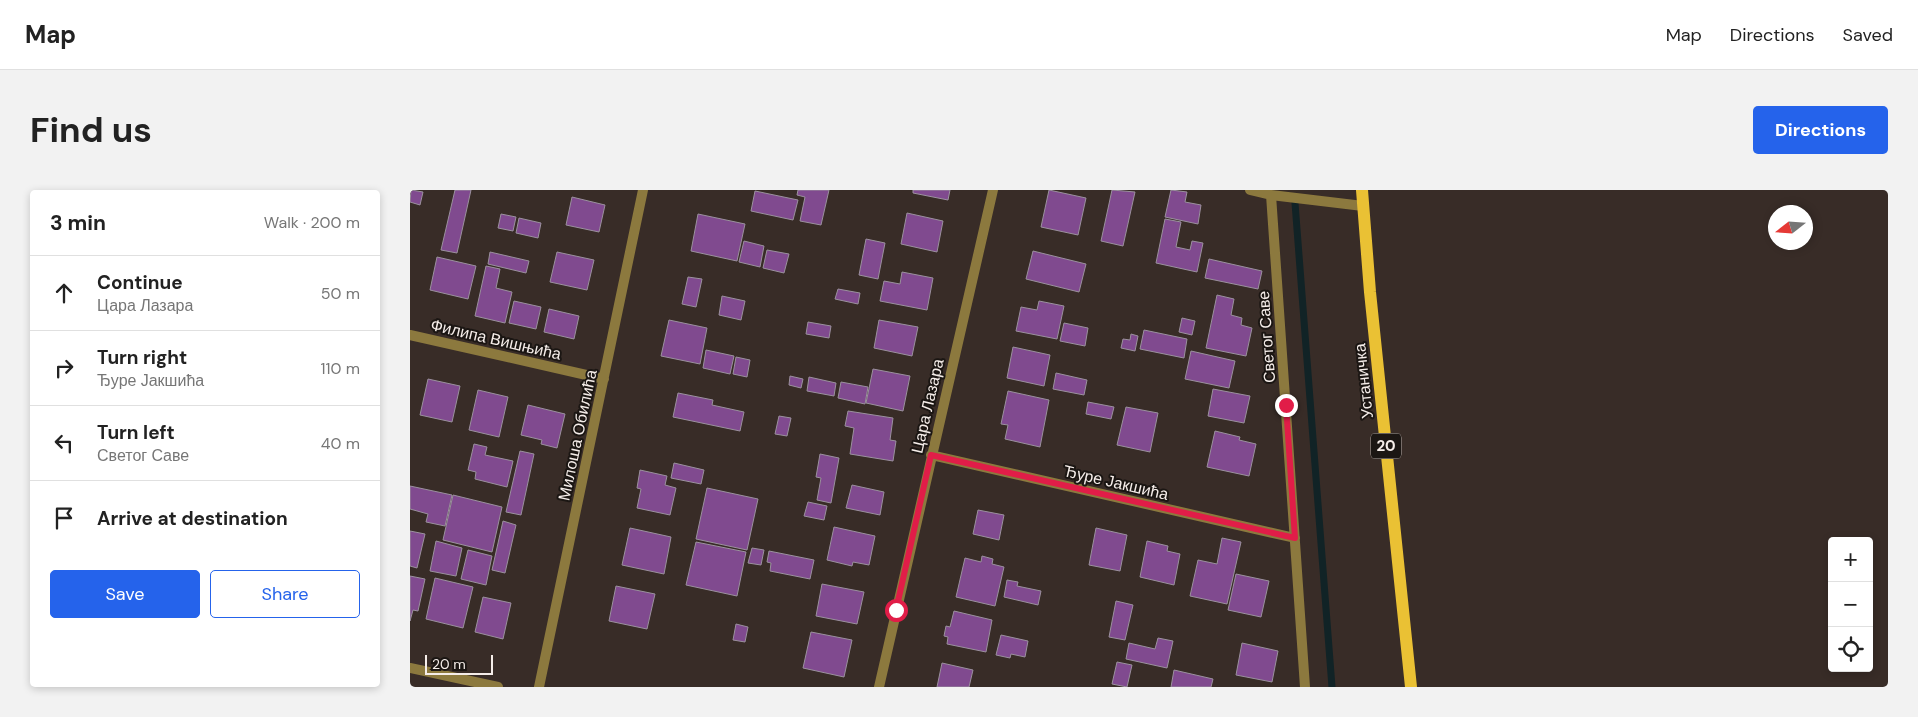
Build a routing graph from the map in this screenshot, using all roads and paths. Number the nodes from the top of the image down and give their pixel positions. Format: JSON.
{"nodes":[{"id":1,"x":643,"y":190,"type":"edge"},
{"id":2,"x":993,"y":190,"type":"edge"},
{"id":3,"x":1250,"y":190,"type":"edge"},
{"id":4,"x":1362,"y":190,"type":"edge"},
{"id":5,"x":1272,"y":195,"type":"junction"},
{"id":6,"x":1363,"y":206,"type":"junction"},
{"id":7,"x":410,"y":334,"type":"edge"},
{"id":8,"x":604,"y":379,"type":"junction"},
{"id":9,"x":931,"y":455,"type":"junction"},
{"id":10,"x":1295,"y":538,"type":"junction"},
{"id":11,"x":410,"y":668,"type":"edge"},
{"id":12,"x":498,"y":687,"type":"edge"},
{"id":13,"x":538,"y":687,"type":"edge"},
{"id":14,"x":879,"y":687,"type":"edge"},
{"id":15,"x":1305,"y":687,"type":"edge"},
{"id":16,"x":1411,"y":687,"type":"edge"}],
"edges":[{"from":1,"to":8,"type":"street","name":"Милоша Обилића"},
{"from":2,"to":9,"type":"street","name":"Цара Лазара"},
{"from":3,"to":5,"type":"street"},
{"from":4,"to":6,"type":"main road","name":"Устаничка","number":"20"},
{"from":5,"to":6,"type":"street"},
{"from":5,"to":10,"type":"street","name":"Светог Саве"},
{"from":6,"to":16,"type":"main road","name":"Устаничка","number":"20"},
{"from":7,"to":8,"type":"street","name":"Филипа Вишњића"},
{"from":8,"to":13,"type":"street","name":"Милоша Обилића"},
{"from":9,"to":10,"type":"street","name":"Ђуре Јакшића"},
{"from":9,"to":14,"type":"street","name":"Цара Лазара"},
{"from":10,"to":15,"type":"street","name":"Светог Саве"},
{"from":11,"to":12,"type":"street"}]}
